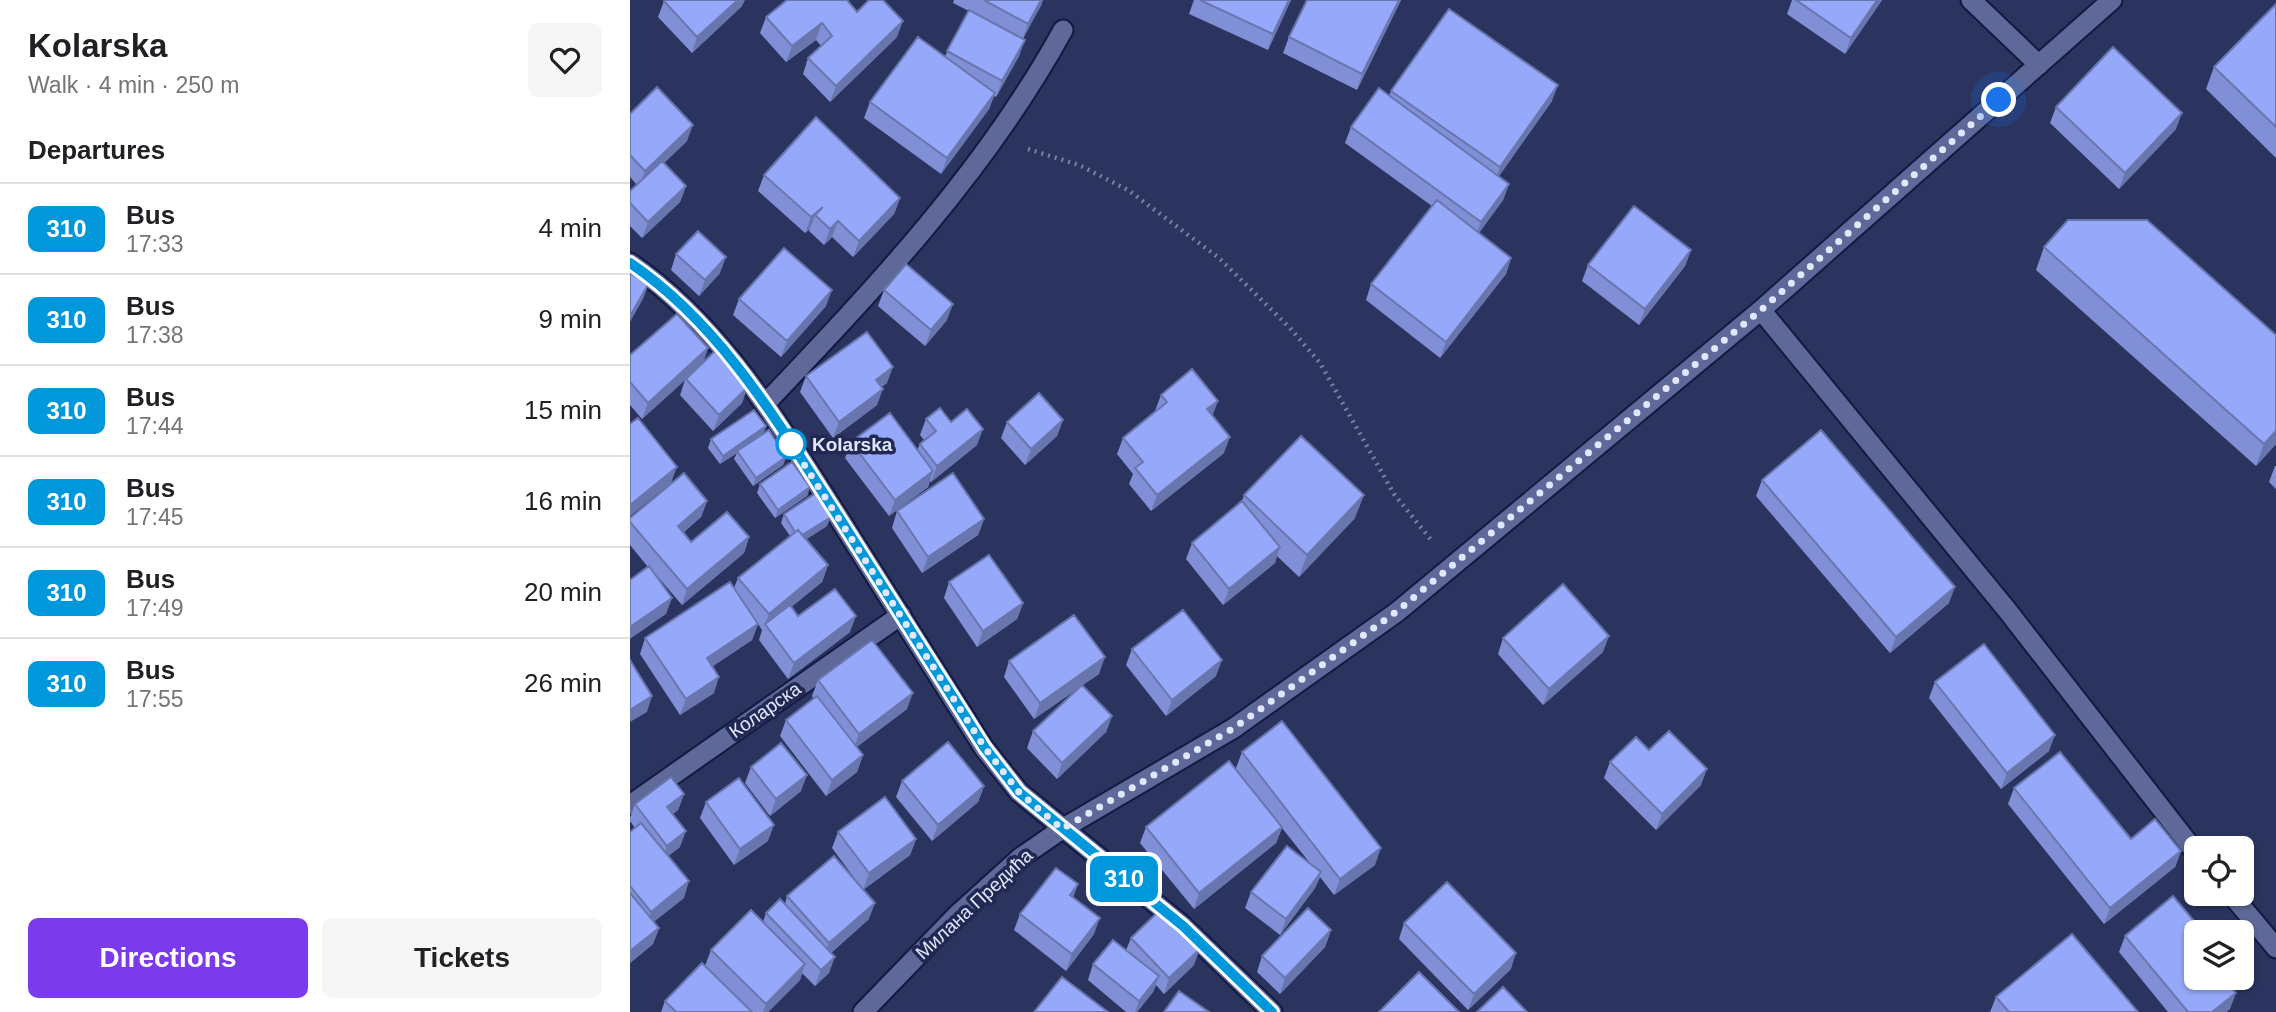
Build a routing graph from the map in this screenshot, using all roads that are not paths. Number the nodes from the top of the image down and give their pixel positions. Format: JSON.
{"nodes":[{"id":1,"x":1971,"y":0,"type":"edge"},
{"id":2,"x":2112,"y":0,"type":"edge"},
{"id":3,"x":1063,"y":30,"type":"dead end"},
{"id":4,"x":2039,"y":65,"type":"junction"},
{"id":5,"x":630,"y":263,"type":"edge"},
{"id":6,"x":1761,"y":310,"type":"junction"},
{"id":7,"x":765,"y":404,"type":"junction"},
{"id":8,"x":901,"y":615,"type":"junction"},
{"id":9,"x":630,"y":805,"type":"edge"},
{"id":10,"x":1062,"y":829,"type":"junction"},
{"id":11,"x":2184,"y":838,"type":"edge"},
{"id":12,"x":2241,"y":906,"type":"edge"},
{"id":13,"x":2276,"y":948,"type":"edge"},
{"id":14,"x":863,"y":1012,"type":"edge"},
{"id":15,"x":1272,"y":1012,"type":"edge"}],
"edges":[{"from":1,"to":4,"type":"street"},
{"from":2,"to":4,"type":"street","name":"Милана Предића"},
{"from":3,"to":7,"type":"street"},
{"from":4,"to":6,"type":"street","name":"Милана Предића"},
{"from":5,"to":7,"type":"street"},
{"from":6,"to":10,"type":"street","name":"Милана Предића"},
{"from":6,"to":11,"type":"street"},
{"from":7,"to":8,"type":"street"},
{"from":8,"to":9,"type":"street","name":"Коларска"},
{"from":8,"to":10,"type":"street"},
{"from":10,"to":14,"type":"street","name":"Милана Предића"},
{"from":10,"to":15,"type":"street"},
{"from":12,"to":13,"type":"street"}]}
